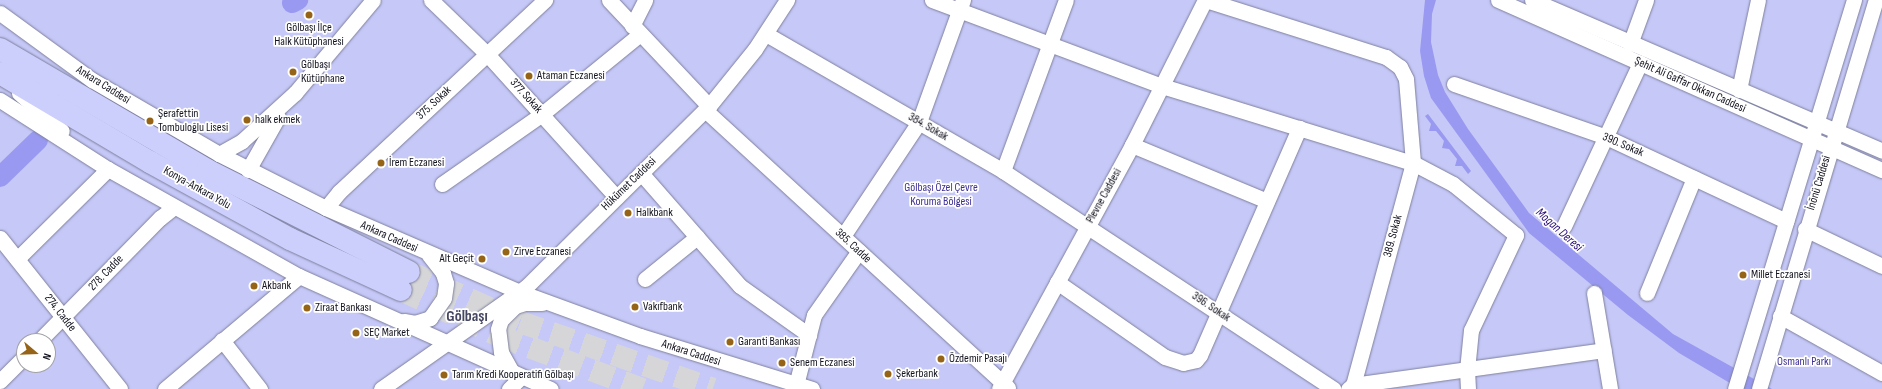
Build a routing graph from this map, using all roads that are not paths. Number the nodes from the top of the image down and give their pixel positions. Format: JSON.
{"nodes":[{"id":1,"x":373,"y":0,"type":"edge"},
{"id":2,"x":430,"y":0,"type":"edge"},
{"id":3,"x":545,"y":0,"type":"edge"},
{"id":4,"x":609,"y":0,"type":"edge"},
{"id":5,"x":645,"y":0,"type":"edge"},
{"id":6,"x":787,"y":0,"type":"edge"},
{"id":7,"x":932,"y":0,"type":"edge"},
{"id":8,"x":1066,"y":0,"type":"edge"},
{"id":9,"x":1205,"y":0,"type":"edge"},
{"id":10,"x":1498,"y":0,"type":"edge"},
{"id":11,"x":1532,"y":0,"type":"edge"},
{"id":12,"x":1646,"y":0,"type":"edge"},
{"id":13,"x":1758,"y":0,"type":"edge"},
{"id":14,"x":1854,"y":0,"type":"edge"},
{"id":15,"x":1876,"y":0,"type":"edge"},
{"id":16,"x":961,"y":4,"type":"edge"},
{"id":17,"x":0,"y":13,"type":"edge"},
{"id":18,"x":636,"y":30,"type":"junction"},
{"id":19,"x":766,"y":34,"type":"junction"},
{"id":20,"x":1049,"y":43,"type":"junction"},
{"id":21,"x":1630,"y":44,"type":"junction"},
{"id":22,"x":0,"y":49,"type":"edge"},
{"id":23,"x":487,"y":54,"type":"junction"},
{"id":24,"x":1640,"y":63,"type":"junction"},
{"id":25,"x":0,"y":75,"type":"edge"},
{"id":26,"x":1454,"y":84,"type":"dead end"},
{"id":27,"x":1162,"y":86,"type":"junction"},
{"id":28,"x":1739,"y":90,"type":"junction"},
{"id":29,"x":295,"y":94,"type":"junction"},
{"id":30,"x":0,"y":100,"type":"edge"},
{"id":31,"x":707,"y":108,"type":"junction"},
{"id":32,"x":542,"y":114,"type":"junction"},
{"id":33,"x":919,"y":122,"type":"junction"},
{"id":34,"x":1816,"y":122,"type":"junction"},
{"id":35,"x":1299,"y":128,"type":"junction"},
{"id":36,"x":1835,"y":131,"type":"junction"},
{"id":37,"x":1606,"y":137,"type":"junction"},
{"id":38,"x":1811,"y":139,"type":"junction"},
{"id":39,"x":1132,"y":145,"type":"junction"},
{"id":40,"x":1830,"y":148,"type":"junction"},
{"id":41,"x":1882,"y":151,"type":"edge"},
{"id":42,"x":219,"y":154,"type":"junction"},
{"id":43,"x":1413,"y":163,"type":"junction"},
{"id":44,"x":103,"y":166,"type":"junction"},
{"id":45,"x":248,"y":170,"type":"junction"},
{"id":46,"x":1882,"y":170,"type":"edge"},
{"id":47,"x":1003,"y":171,"type":"junction"},
{"id":48,"x":641,"y":173,"type":"junction"},
{"id":49,"x":1694,"y":178,"type":"junction"},
{"id":50,"x":442,"y":184,"type":"dead end"},
{"id":51,"x":616,"y":197,"type":"junction"},
{"id":52,"x":1267,"y":201,"type":"junction"},
{"id":53,"x":174,"y":207,"type":"junction"},
{"id":54,"x":326,"y":208,"type":"junction"},
{"id":55,"x":1786,"y":221,"type":"junction"},
{"id":56,"x":1088,"y":225,"type":"junction"},
{"id":57,"x":1564,"y":226,"type":"dead end"},
{"id":58,"x":1805,"y":229,"type":"junction"},
{"id":59,"x":843,"y":236,"type":"junction"},
{"id":60,"x":697,"y":237,"type":"junction"},
{"id":61,"x":0,"y":238,"type":"edge"},
{"id":62,"x":858,"y":251,"type":"junction"},
{"id":63,"x":428,"y":254,"type":"junction"},
{"id":64,"x":17,"y":259,"type":"junction"},
{"id":65,"x":1882,"y":266,"type":"edge"},
{"id":66,"x":299,"y":276,"type":"junction"},
{"id":67,"x":645,"y":279,"type":"dead end"},
{"id":68,"x":1057,"y":282,"type":"junction"},
{"id":69,"x":520,"y":292,"type":"junction"},
{"id":70,"x":1594,"y":293,"type":"dead end"},
{"id":71,"x":1647,"y":293,"type":"dead end"},
{"id":72,"x":564,"y":308,"type":"junction"},
{"id":73,"x":1219,"y":312,"type":"junction"},
{"id":74,"x":1780,"y":316,"type":"junction"},
{"id":75,"x":63,"y":317,"type":"junction"},
{"id":76,"x":397,"y":320,"type":"junction"},
{"id":77,"x":47,"y":333,"type":"edge"},
{"id":78,"x":809,"y":335,"type":"junction"},
{"id":79,"x":222,"y":340,"type":"junction"},
{"id":80,"x":444,"y":342,"type":"junction"},
{"id":81,"x":1604,"y":350,"type":"junction"},
{"id":82,"x":1746,"y":354,"type":"junction"},
{"id":83,"x":1766,"y":363,"type":"junction"},
{"id":84,"x":16,"y":364,"type":"edge"},
{"id":85,"x":1467,"y":370,"type":"junction"},
{"id":86,"x":1882,"y":373,"type":"edge"},
{"id":87,"x":517,"y":375,"type":"junction"},
{"id":88,"x":0,"y":381,"type":"edge"},
{"id":89,"x":796,"y":384,"type":"junction"},
{"id":90,"x":1003,"y":387,"type":"edge"},
{"id":91,"x":1350,"y":387,"type":"edge"},
{"id":92,"x":120,"y":389,"type":"edge"},
{"id":93,"x":165,"y":389,"type":"edge"},
{"id":94,"x":260,"y":389,"type":"edge"},
{"id":95,"x":381,"y":389,"type":"edge"},
{"id":96,"x":509,"y":389,"type":"edge"},
{"id":97,"x":551,"y":389,"type":"edge"},
{"id":98,"x":812,"y":389,"type":"edge"},
{"id":99,"x":1333,"y":389,"type":"edge"},
{"id":100,"x":1468,"y":389,"type":"edge"},
{"id":101,"x":1610,"y":389,"type":"edge"},
{"id":102,"x":1735,"y":389,"type":"edge"},
{"id":103,"x":1759,"y":389,"type":"edge"}],
"edges":[{"from":1,"to":29,"type":"street"},
{"from":2,"to":23,"type":"street","name":"377. Sokak"},
{"from":3,"to":23,"type":"street","name":"375. Sokak"},
{"from":4,"to":18,"type":"street","name":"385. Cadde"},
{"from":5,"to":18,"type":"street"},
{"from":6,"to":19,"type":"street","name":"Hükümet Caddesi"},
{"from":7,"to":16,"type":"street"},
{"from":8,"to":20,"type":"street"},
{"from":9,"to":27,"type":"street","name":"Plevne Caddesi"},
{"from":9,"to":43,"type":"street","name":"389. Sokak"},
{"from":10,"to":24,"type":"street","name":"Şehit Ali Gaffar Okkan Caddesi"},
{"from":11,"to":21,"type":"street","name":"Şehit Ali Gaffar Okkan Caddesi"},
{"from":12,"to":21,"type":"street"},
{"from":13,"to":28,"type":"street"},
{"from":14,"to":34,"type":"street"},
{"from":15,"to":36,"type":"street","name":"İnönü Caddesi"},
{"from":16,"to":20,"type":"street"},
{"from":16,"to":33,"type":"street"},
{"from":17,"to":42,"type":"street","name":"Ankara Caddesi"},
{"from":18,"to":31,"type":"street","name":"385. Cadde"},
{"from":18,"to":32,"type":"street"},
{"from":19,"to":31,"type":"street","name":"Hükümet Caddesi"},
{"from":19,"to":33,"type":"street","name":"384. Sokak"},
{"from":20,"to":27,"type":"street"},
{"from":20,"to":47,"type":"street"},
{"from":21,"to":28,"type":"street","name":"Şehit Ali Gaffar Okkan Caddesi"},
{"from":22,"to":25,"type":"highway","name":"Konya-Ankara Yolu"},
{"from":23,"to":32,"type":"street","name":"377. Sokak"},
{"from":23,"to":54,"type":"street","name":"375. Sokak"},
{"from":24,"to":37,"type":"street"},
{"from":24,"to":38,"type":"street","name":"Şehit Ali Gaffar Okkan Caddesi"},
{"from":25,"to":44,"type":"street"},
{"from":26,"to":37,"type":"street","name":"390. Sokak"},
{"from":27,"to":35,"type":"street"},
{"from":27,"to":39,"type":"street","name":"Plevne Caddesi"},
{"from":28,"to":34,"type":"street","name":"Şehit Ali Gaffar Okkan Caddesi"},
{"from":29,"to":42,"type":"street"},
{"from":29,"to":45,"type":"street"},
{"from":30,"to":44,"type":"street"},
{"from":31,"to":48,"type":"street","name":"Hükümet Caddesi"},
{"from":31,"to":59,"type":"street","name":"385. Cadde"},
{"from":32,"to":50,"type":"street"},
{"from":32,"to":51,"type":"street","name":"377. Sokak"},
{"from":33,"to":47,"type":"street","name":"384. Sokak"},
{"from":33,"to":59,"type":"street"},
{"from":34,"to":36,"type":"street","name":"Şehit Ali Gaffar Okkan Caddesi"},
{"from":34,"to":38,"type":"street"},
{"from":35,"to":43,"type":"street"},
{"from":35,"to":52,"type":"street"},
{"from":36,"to":40,"type":"street","name":"İnönü Caddesi"},
{"from":36,"to":41,"type":"street","name":"Şehit Ali Gaffar Okkan Caddesi"},
{"from":37,"to":49,"type":"street","name":"390. Sokak"},
{"from":37,"to":57,"type":"street"},
{"from":38,"to":40,"type":"street","name":"Şehit Ali Gaffar Okkan Caddesi"},
{"from":38,"to":55,"type":"street"},
{"from":39,"to":52,"type":"street"},
{"from":39,"to":56,"type":"street","name":"Plevne Caddesi"},
{"from":40,"to":46,"type":"street","name":"Şehit Ali Gaffar Okkan Caddesi"},
{"from":40,"to":58,"type":"street","name":"İnönü Caddesi"},
{"from":42,"to":45,"type":"street","name":"Ankara Caddesi"},
{"from":43,"to":85,"type":"street"},
{"from":43,"to":91,"type":"street","name":"389. Sokak"},
{"from":44,"to":53,"type":"street"},
{"from":44,"to":64,"type":"street"},
{"from":45,"to":54,"type":"street","name":"Ankara Caddesi"},
{"from":47,"to":56,"type":"street","name":"384. Sokak"},
{"from":48,"to":51,"type":"street","name":"Hükümet Caddesi"},
{"from":48,"to":60,"type":"street"},
{"from":49,"to":55,"type":"street","name":"390. Sokak"},
{"from":49,"to":71,"type":"street"},
{"from":51,"to":69,"type":"street","name":"Hükümet Caddesi"},
{"from":52,"to":73,"type":"street"},
{"from":53,"to":66,"type":"street"},
{"from":53,"to":75,"type":"street","name":"278. Cadde"},
{"from":54,"to":63,"type":"street","name":"Ankara Caddesi"},
{"from":55,"to":82,"type":"street"},
{"from":56,"to":68,"type":"street","name":"Plevne Caddesi"},
{"from":56,"to":73,"type":"street","name":"396. Sokak"},
{"from":58,"to":65,"type":"street"},
{"from":58,"to":74,"type":"street","name":"İnönü Caddesi"},
{"from":59,"to":62,"type":"street","name":"385. Cadde"},
{"from":60,"to":67,"type":"street"},
{"from":60,"to":78,"type":"street"},
{"from":61,"to":64,"type":"street","name":"274. Cadde"},
{"from":62,"to":78,"type":"street"},
{"from":62,"to":90,"type":"street","name":"385. Cadde"},
{"from":63,"to":69,"type":"street","name":"Ankara Caddesi"},
{"from":63,"to":76,"type":"street"},
{"from":64,"to":75,"type":"street","name":"274. Cadde"},
{"from":66,"to":76,"type":"street"},
{"from":66,"to":79,"type":"street"},
{"from":68,"to":73,"type":"street"},
{"from":68,"to":90,"type":"street","name":"Plevne Caddesi"},
{"from":69,"to":72,"type":"street","name":"Ankara Caddesi"},
{"from":69,"to":80,"type":"street","name":"Hükümet Caddesi"},
{"from":70,"to":81,"type":"street"},
{"from":72,"to":87,"type":"street"},
{"from":72,"to":89,"type":"street","name":"Ankara Caddesi"},
{"from":73,"to":99,"type":"street","name":"396. Sokak"},
{"from":74,"to":83,"type":"street","name":"İnönü Caddesi"},
{"from":74,"to":86,"type":"street"},
{"from":75,"to":77,"type":"street","name":"278. Cadde"},
{"from":75,"to":92,"type":"street","name":"274. Cadde"},
{"from":76,"to":80,"type":"street"},
{"from":78,"to":89,"type":"street"},
{"from":79,"to":93,"type":"street"},
{"from":79,"to":94,"type":"street"},
{"from":80,"to":87,"type":"street"},
{"from":80,"to":95,"type":"street","name":"Hükümet Caddesi"},
{"from":81,"to":85,"type":"street"},
{"from":81,"to":101,"type":"street"},
{"from":82,"to":83,"type":"street"},
{"from":82,"to":102,"type":"street"},
{"from":83,"to":103,"type":"street","name":"İnönü Caddesi"},
{"from":84,"to":88,"type":"street"},
{"from":85,"to":91,"type":"street"},
{"from":85,"to":100,"type":"street"},
{"from":87,"to":96,"type":"street"},
{"from":87,"to":97,"type":"street"},
{"from":89,"to":98,"type":"street","name":"Ankara Caddesi"}]}
